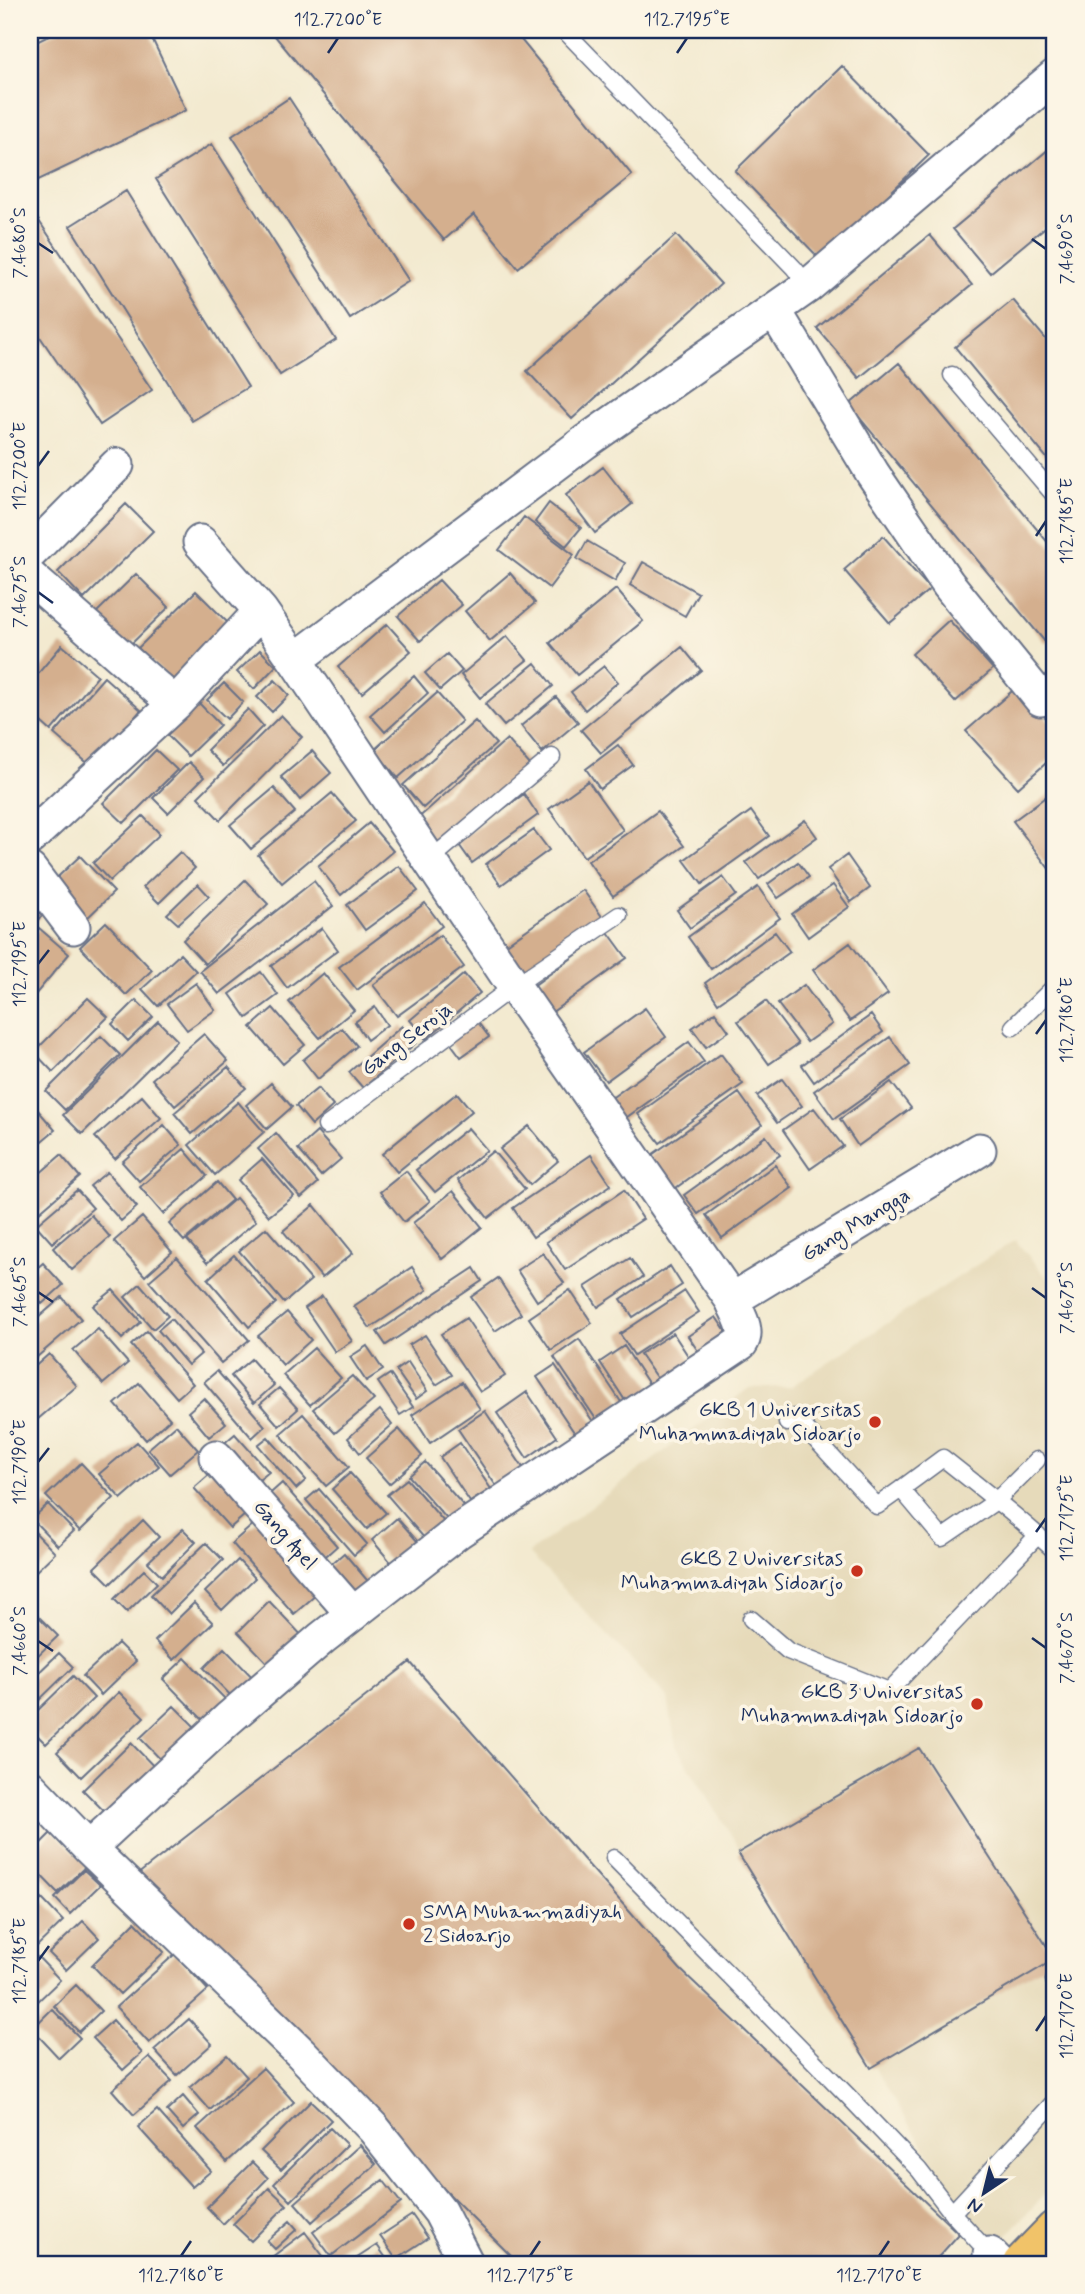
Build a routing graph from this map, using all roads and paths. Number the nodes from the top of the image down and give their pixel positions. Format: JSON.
{"nodes":[{"id":1,"x":564,"y":30,"type":"edge"},
{"id":2,"x":1051,"y":30,"type":"edge"},
{"id":3,"x":1055,"y":36,"type":"edge"},
{"id":4,"x":1055,"y":76,"type":"edge"},
{"id":5,"x":808,"y":286,"type":"junction"},
{"id":6,"x":774,"y":310,"type":"junction"},
{"id":7,"x":952,"y":375,"type":"dead end"},
{"id":8,"x":117,"y":465,"type":"dead end"},
{"id":9,"x":1055,"y":496,"type":"edge"},
{"id":10,"x":200,"y":542,"type":"dead end"},
{"id":11,"x":30,"y":553,"type":"edge"},
{"id":12,"x":30,"y":577,"type":"edge"},
{"id":13,"x":261,"y":611,"type":"junction"},
{"id":14,"x":295,"y":660,"type":"junction"},
{"id":15,"x":1041,"y":699,"type":"dead end"},
{"id":16,"x":176,"y":704,"type":"junction"},
{"id":17,"x":552,"y":757,"type":"dead end"},
{"id":18,"x":30,"y":838,"type":"edge"},
{"id":19,"x":431,"y":859,"type":"junction"},
{"id":20,"x":30,"y":870,"type":"edge"},
{"id":21,"x":619,"y":915,"type":"dead end"},
{"id":22,"x":73,"y":928,"type":"dead end"},
{"id":23,"x":514,"y":986,"type":"junction"},
{"id":24,"x":1055,"y":986,"type":"edge"},
{"id":25,"x":1013,"y":1027,"type":"dead end"},
{"id":26,"x":326,"y":1126,"type":"dead end"},
{"id":27,"x":979,"y":1150,"type":"dead end"},
{"id":28,"x":732,"y":1300,"type":"junction"},
{"id":29,"x":787,"y":1423,"type":"dead end"},
{"id":30,"x":216,"y":1457,"type":"dead end"},
{"id":31,"x":1037,"y":1460,"type":"dead end"},
{"id":32,"x":901,"y":1489,"type":"junction"},
{"id":33,"x":996,"y":1500,"type":"junction"},
{"id":34,"x":1038,"y":1535,"type":"junction"},
{"id":35,"x":1055,"y":1551,"type":"edge"},
{"id":36,"x":354,"y":1614,"type":"junction"},
{"id":37,"x":751,"y":1619,"type":"dead end"},
{"id":38,"x":30,"y":1787,"type":"edge"},
{"id":39,"x":89,"y":1848,"type":"junction"},
{"id":40,"x":614,"y":1858,"type":"dead end"},
{"id":41,"x":1055,"y":2101,"type":"edge"},
{"id":42,"x":952,"y":2213,"type":"junction"},
{"id":43,"x":1055,"y":2230,"type":"edge"},
{"id":44,"x":1004,"y":2261,"type":"edge"},
{"id":45,"x":467,"y":2264,"type":"edge"}],
"edges":[{"from":1,"to":5,"type":"lane"},
{"from":2,"to":3,"type":"lane"},
{"from":4,"to":5,"type":"street"},
{"from":5,"to":6,"type":"street"},
{"from":6,"to":14,"type":"street"},
{"from":6,"to":15,"type":"street"},
{"from":7,"to":9,"type":"lane"},
{"from":8,"to":11,"type":"street"},
{"from":10,"to":13,"type":"street"},
{"from":12,"to":16,"type":"street"},
{"from":13,"to":14,"type":"street"},
{"from":13,"to":16,"type":"street"},
{"from":14,"to":19,"type":"street"},
{"from":16,"to":18,"type":"street"},
{"from":17,"to":19,"type":"lane"},
{"from":19,"to":23,"type":"street"},
{"from":20,"to":22,"type":"street"},
{"from":21,"to":23,"type":"lane","name":"Gang Seroja"},
{"from":23,"to":26,"type":"lane","name":"Gang Seroja"},
{"from":23,"to":28,"type":"street"},
{"from":24,"to":25,"type":"lane"},
{"from":27,"to":28,"type":"street","name":"Gang Mangga"},
{"from":28,"to":36,"type":"street"},
{"from":29,"to":32,"type":"lane"},
{"from":30,"to":36,"type":"street","name":"Gang Apel"},
{"from":31,"to":33,"type":"lane"},
{"from":32,"to":33,"type":"lane"},
{"from":32,"to":33,"type":"lane"},
{"from":33,"to":34,"type":"lane"},
{"from":34,"to":35,"type":"lane"},
{"from":34,"to":37,"type":"lane"},
{"from":36,"to":39,"type":"street"},
{"from":38,"to":39,"type":"street"},
{"from":39,"to":45,"type":"street"},
{"from":40,"to":42,"type":"lane"},
{"from":41,"to":42,"type":"lane"},
{"from":42,"to":44,"type":"lane"},
{"from":43,"to":44,"type":"highway"}]}
